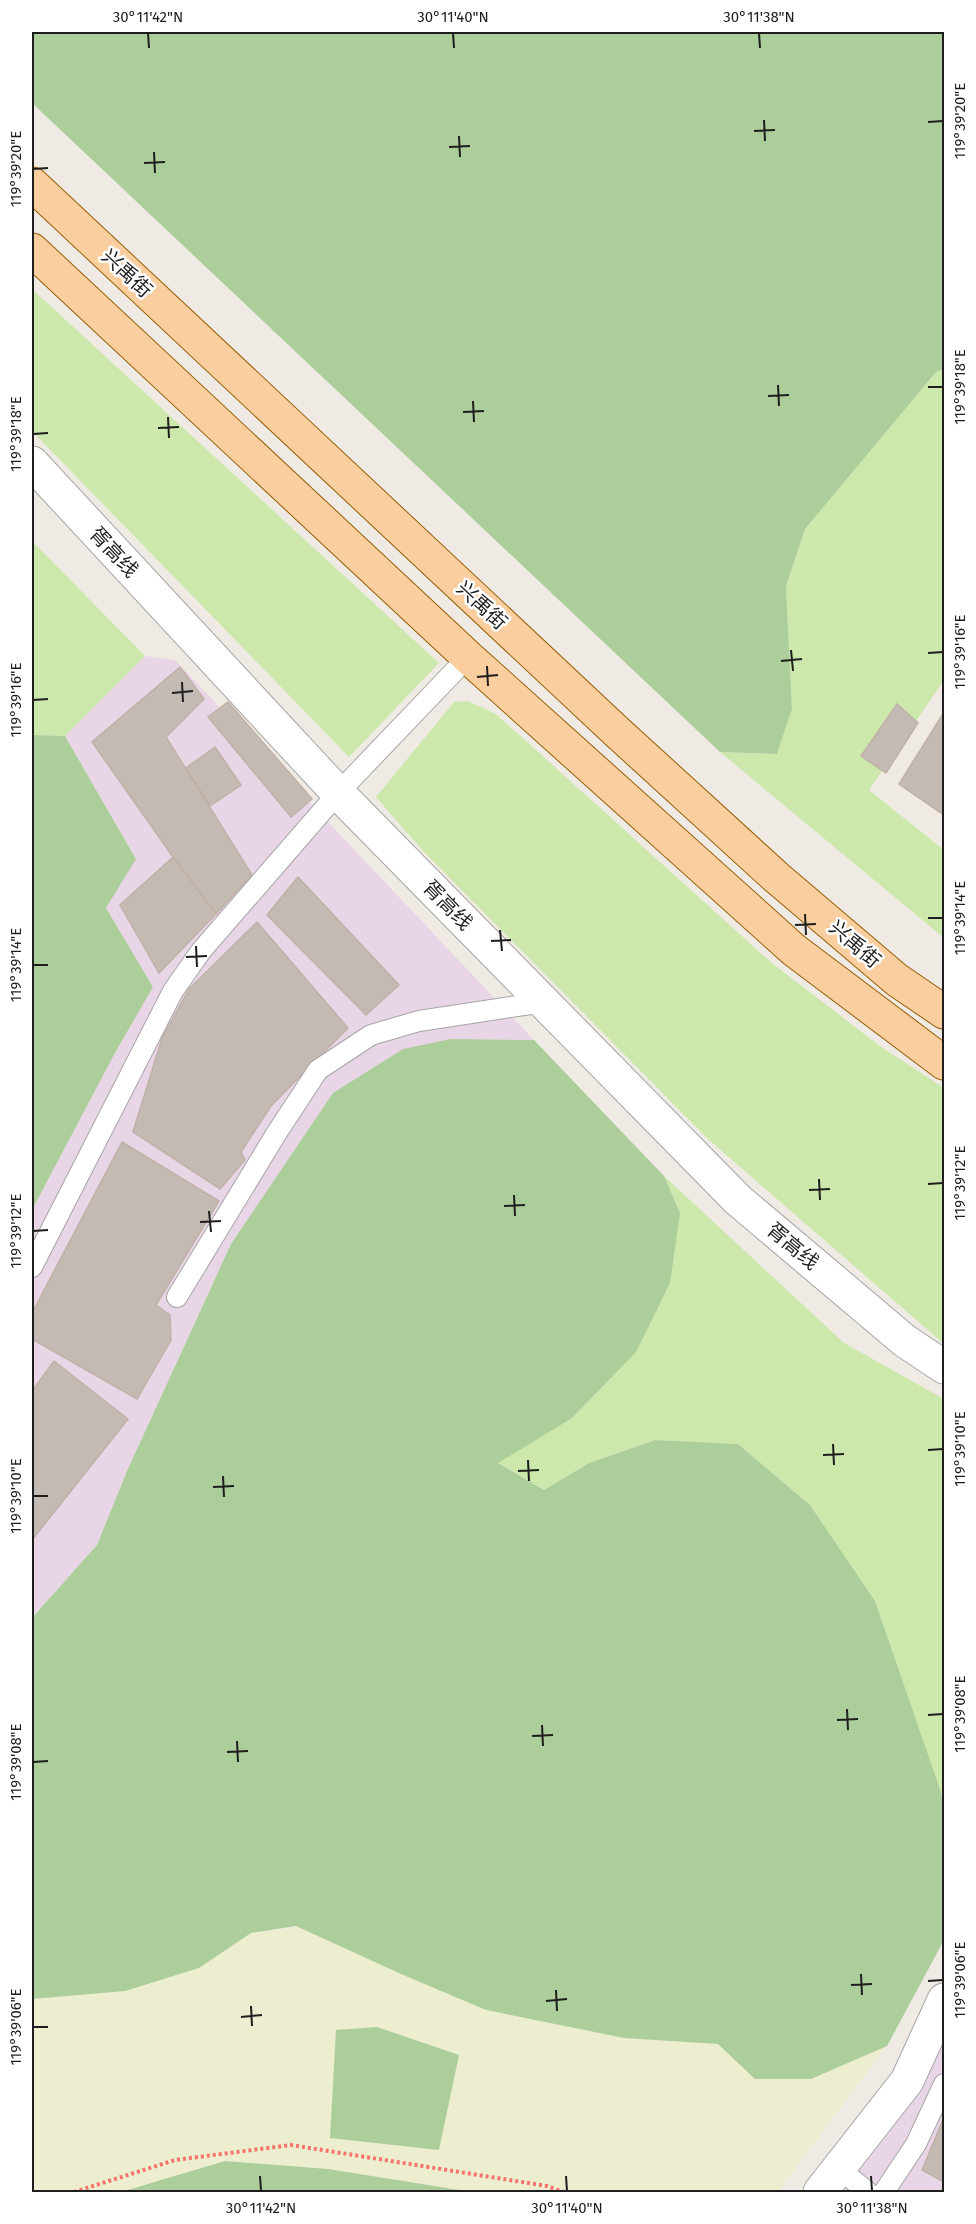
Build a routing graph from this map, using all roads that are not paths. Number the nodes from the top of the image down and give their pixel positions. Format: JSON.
{"nodes":[{"id":1,"x":32,"y":184,"type":"edge"},
{"id":2,"x":32,"y":250,"type":"edge"},
{"id":3,"x":32,"y":463,"type":"edge"},
{"id":4,"x":468,"y":657,"type":"junction"},
{"id":5,"x":338,"y":793,"type":"junction"},
{"id":6,"x":543,"y":1002,"type":"junction"},
{"id":7,"x":945,"y":1012,"type":"edge"},
{"id":8,"x":945,"y":1063,"type":"edge"},
{"id":9,"x":32,"y":1267,"type":"edge"},
{"id":10,"x":177,"y":1297,"type":"dead end"},
{"id":11,"x":945,"y":1367,"type":"edge"},
{"id":12,"x":945,"y":2000,"type":"edge"},
{"id":13,"x":945,"y":2084,"type":"edge"},
{"id":14,"x":829,"y":2181,"type":"edge"},
{"id":15,"x":868,"y":2193,"type":"edge"},
{"id":16,"x":884,"y":2193,"type":"edge"}],
"edges":[{"from":1,"to":7,"type":"main road","name":"兴禹街"},
{"from":2,"to":4,"type":"main road","name":"兴禹街"},
{"from":3,"to":5,"type":"street","name":"胥高线"},
{"from":4,"to":5,"type":"lane"},
{"from":4,"to":8,"type":"main road","name":"兴禹街"},
{"from":5,"to":6,"type":"street","name":"胥高线"},
{"from":5,"to":9,"type":"lane"},
{"from":6,"to":10,"type":"lane"},
{"from":6,"to":11,"type":"street","name":"胥高线"},
{"from":12,"to":14,"type":"street"},
{"from":13,"to":16,"type":"lane"},
{"from":14,"to":15,"type":"lane"}]}
